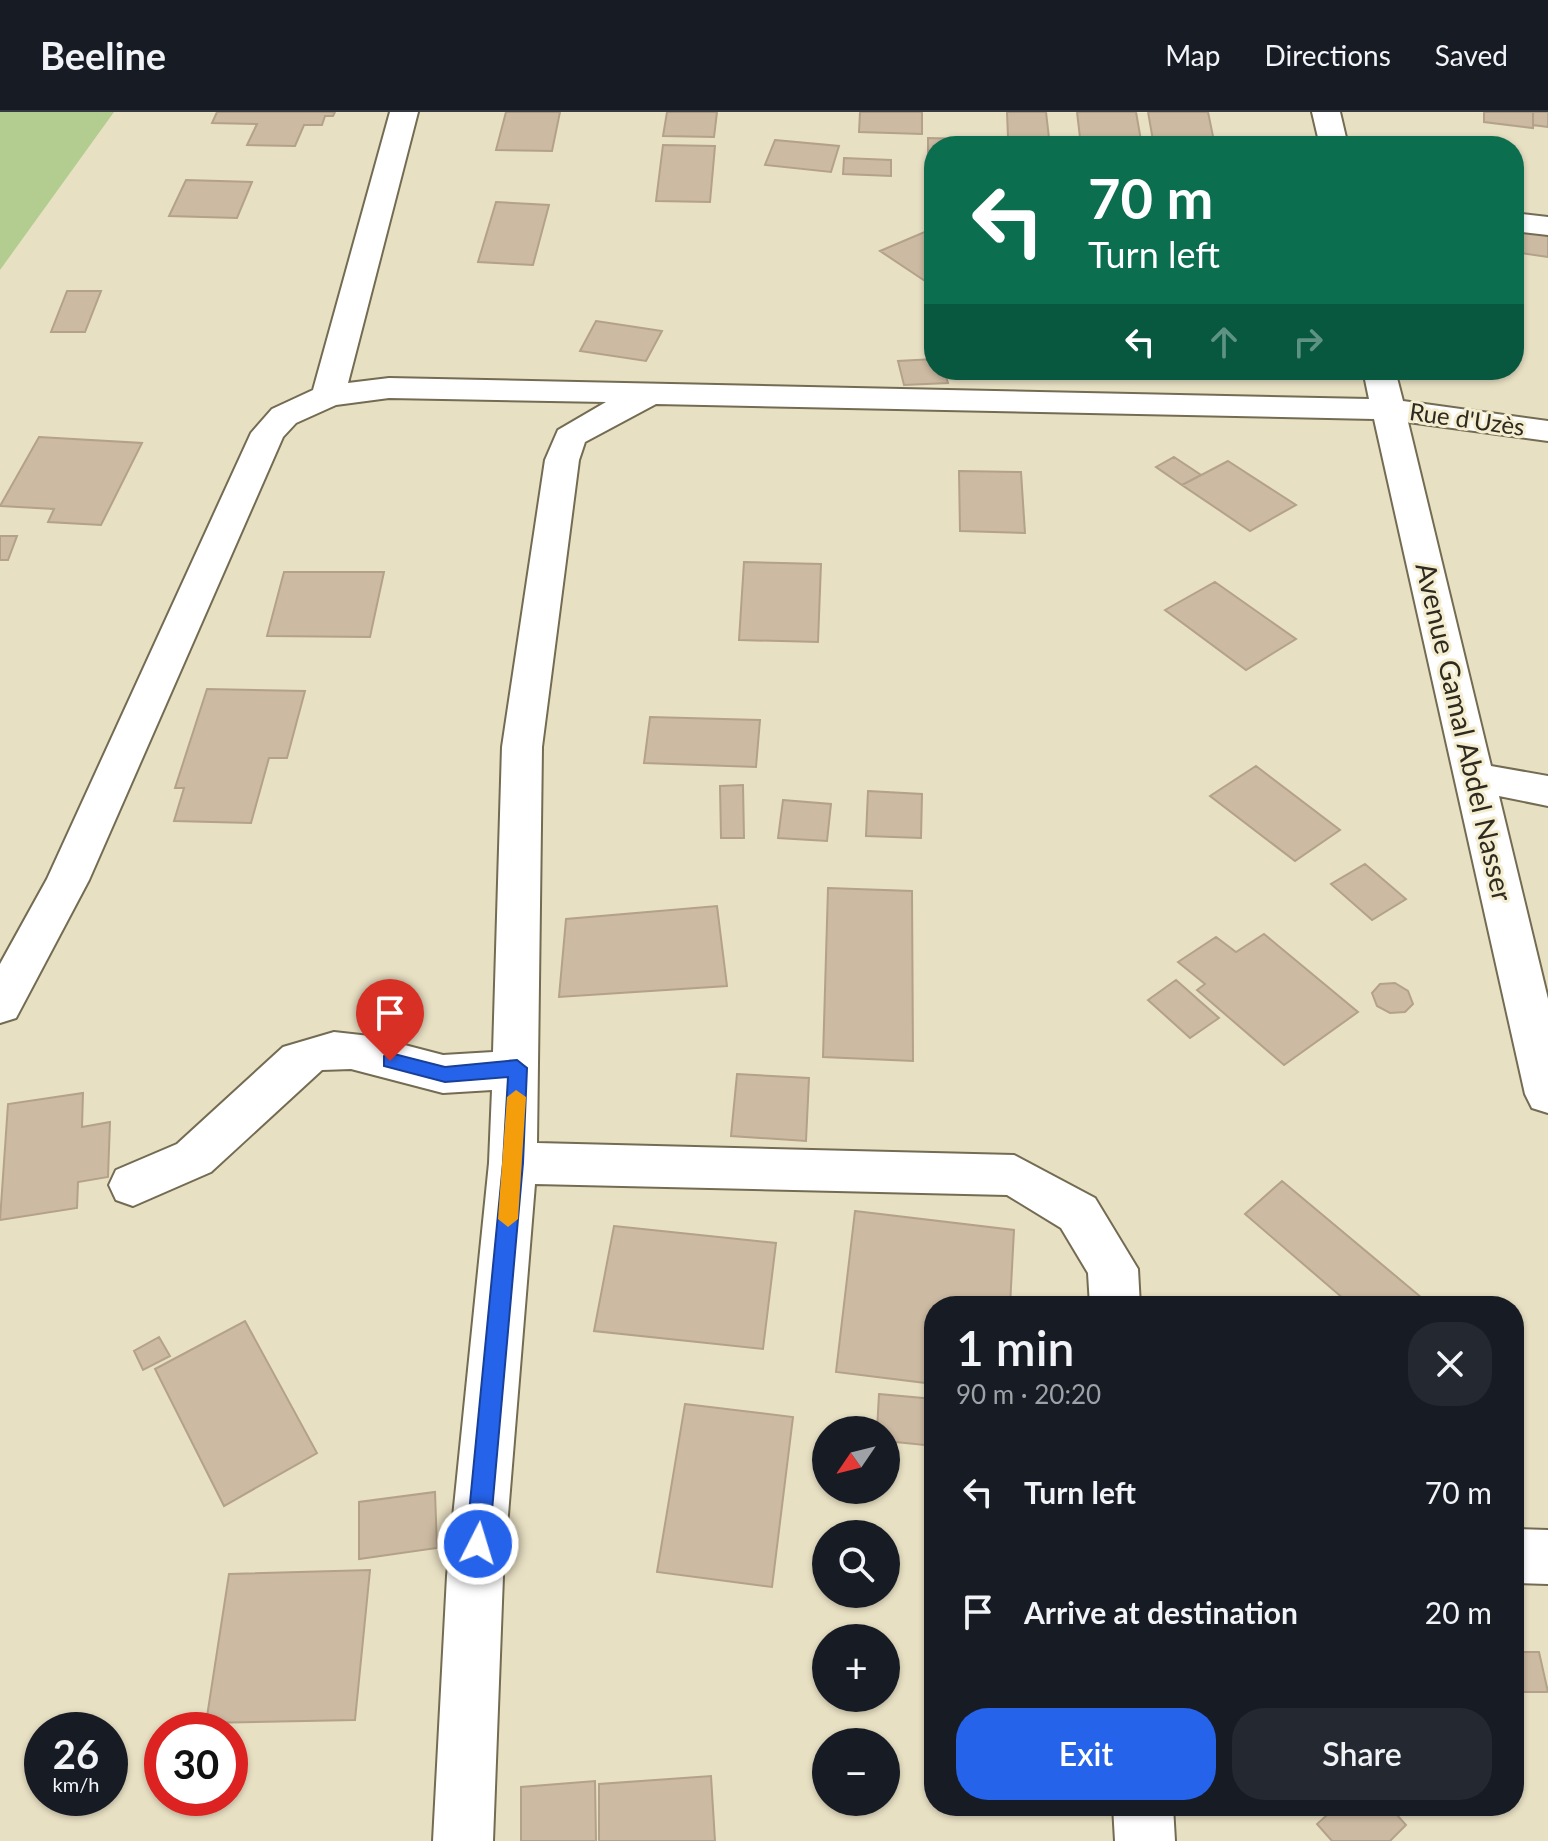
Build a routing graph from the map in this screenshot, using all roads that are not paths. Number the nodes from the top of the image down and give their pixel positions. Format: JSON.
{"nodes":[{"id":1,"x":404,"y":112,"type":"edge"},
{"id":2,"x":1326,"y":112,"type":"edge"},
{"id":3,"x":1332,"y":136,"type":"edge"},
{"id":4,"x":1524,"y":223,"type":"edge"},
{"id":5,"x":1548,"y":226,"type":"edge"},
{"id":6,"x":1381,"y":380,"type":"edge"},
{"id":7,"x":650,"y":394,"type":"junction"},
{"id":8,"x":328,"y":396,"type":"junction"},
{"id":9,"x":1386,"y":409,"type":"junction"},
{"id":10,"x":1548,"y":431,"type":"edge"},
{"id":11,"x":1475,"y":777,"type":"junction"},
{"id":12,"x":1548,"y":791,"type":"edge"},
{"id":13,"x":0,"y":1005,"type":"edge"},
{"id":14,"x":517,"y":1068,"type":"junction"},
{"id":15,"x":1548,"y":1094,"type":"edge"},
{"id":16,"x":513,"y":1163,"type":"junction"},
{"id":17,"x":133,"y":1185,"type":"dead end"},
{"id":18,"x":1114,"y":1296,"type":"edge"},
{"id":19,"x":1524,"y":1556,"type":"edge"},
{"id":20,"x":1548,"y":1557,"type":"edge"},
{"id":21,"x":1144,"y":1816,"type":"edge"},
{"id":22,"x":463,"y":1841,"type":"edge"},
{"id":23,"x":1145,"y":1841,"type":"edge"}],
"edges":[{"from":1,"to":8,"type":"street"},
{"from":2,"to":3,"type":"street"},
{"from":4,"to":5,"type":"street"},
{"from":6,"to":9,"type":"street","name":"Avenue Gamal Abdel Nasser"},
{"from":7,"to":8,"type":"street","name":"Rue d'Uzès"},
{"from":7,"to":9,"type":"street","name":"Rue d'Uzès"},
{"from":7,"to":14,"type":"street"},
{"from":8,"to":13,"type":"street","name":"Rue d'Uzès"},
{"from":9,"to":10,"type":"street","name":"Rue d'Uzès"},
{"from":9,"to":11,"type":"street","name":"Avenue Gamal Abdel Nasser"},
{"from":11,"to":12,"type":"street"},
{"from":11,"to":15,"type":"street","name":"Avenue Gamal Abdel Nasser"},
{"from":14,"to":16,"type":"street"},
{"from":14,"to":17,"type":"street"},
{"from":16,"to":18,"type":"street"},
{"from":16,"to":22,"type":"street"},
{"from":19,"to":20,"type":"street"},
{"from":21,"to":23,"type":"street"}]}
